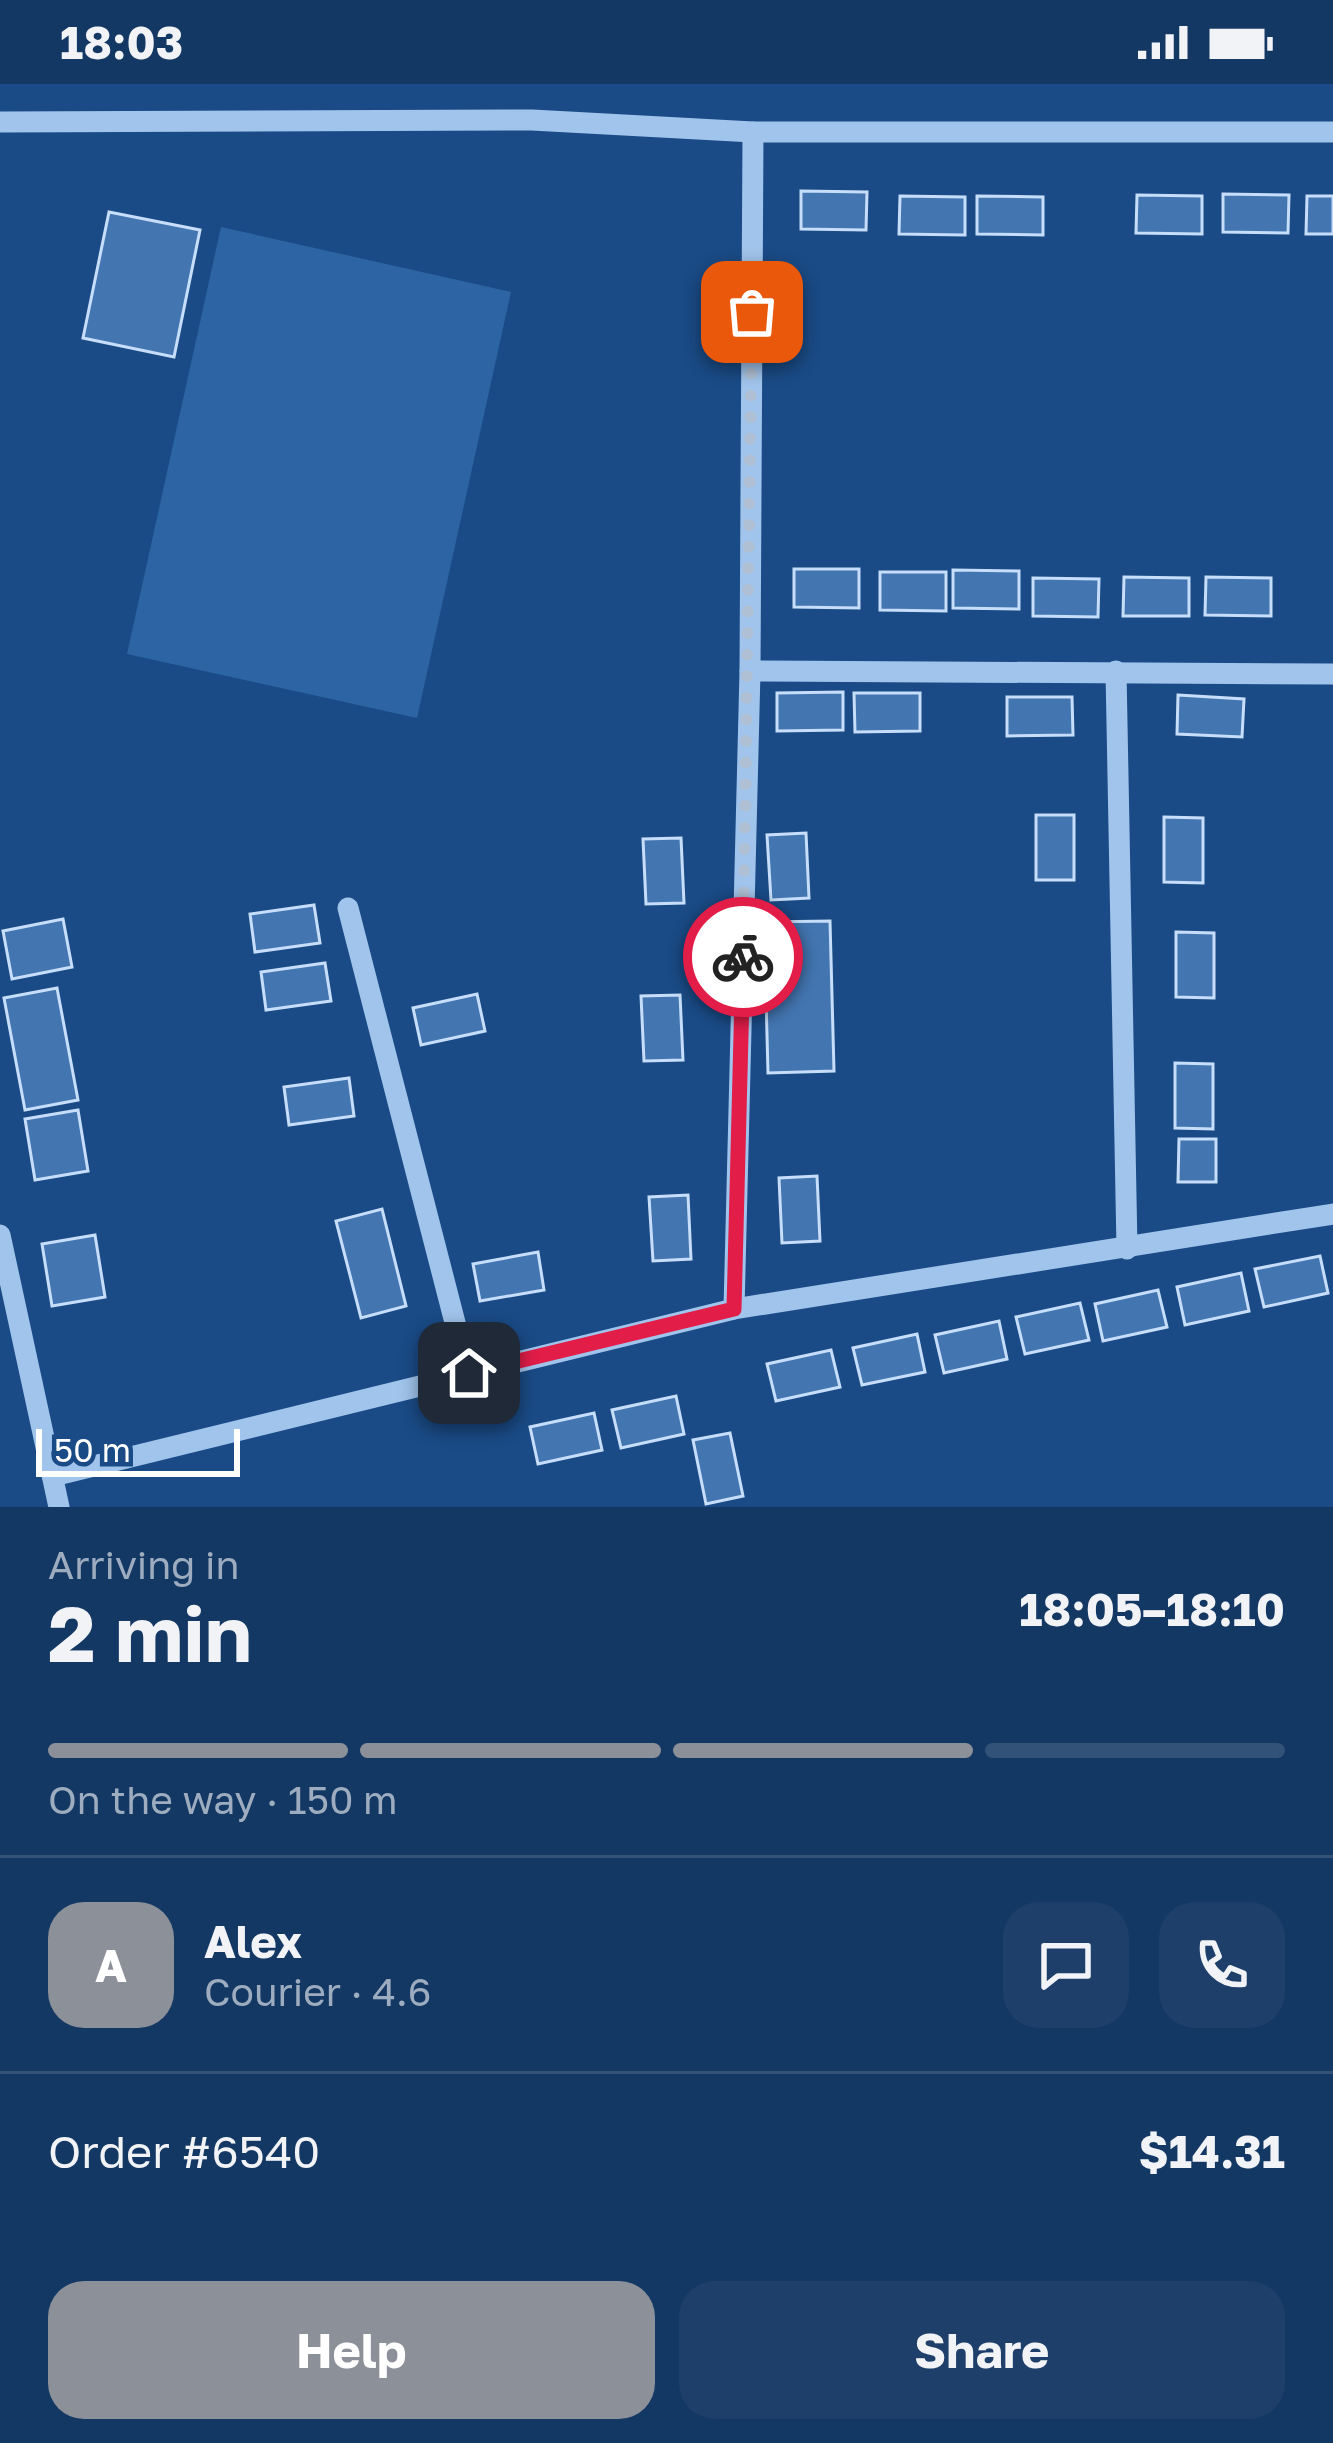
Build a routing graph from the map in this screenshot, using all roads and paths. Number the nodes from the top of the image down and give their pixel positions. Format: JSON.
{"nodes":[{"id":1,"x":0,"y":122,"type":"edge"},
{"id":2,"x":753,"y":132,"type":"junction"},
{"id":3,"x":1333,"y":132,"type":"edge"},
{"id":4,"x":750,"y":670,"type":"junction"},
{"id":5,"x":1116,"y":671,"type":"junction"},
{"id":6,"x":1333,"y":674,"type":"edge"},
{"id":7,"x":348,"y":908,"type":"dead end"},
{"id":8,"x":1333,"y":1214,"type":"edge"},
{"id":9,"x":0,"y":1235,"type":"edge"},
{"id":10,"x":1127,"y":1249,"type":"junction"},
{"id":11,"x":734,"y":1309,"type":"junction"},
{"id":12,"x":469,"y":1373,"type":"junction"},
{"id":13,"x":52,"y":1476,"type":"junction"},
{"id":14,"x":59,"y":1507,"type":"edge"}],
"edges":[{"from":1,"to":2,"type":"street"},
{"from":2,"to":3,"type":"street"},
{"from":2,"to":4,"type":"street"},
{"from":4,"to":5,"type":"street"},
{"from":4,"to":11,"type":"street"},
{"from":5,"to":6,"type":"street"},
{"from":5,"to":10,"type":"street"},
{"from":7,"to":12,"type":"street"},
{"from":8,"to":10,"type":"street"},
{"from":9,"to":13,"type":"street"},
{"from":10,"to":11,"type":"street"},
{"from":11,"to":12,"type":"street"},
{"from":12,"to":13,"type":"street"},
{"from":13,"to":14,"type":"street"}]}
